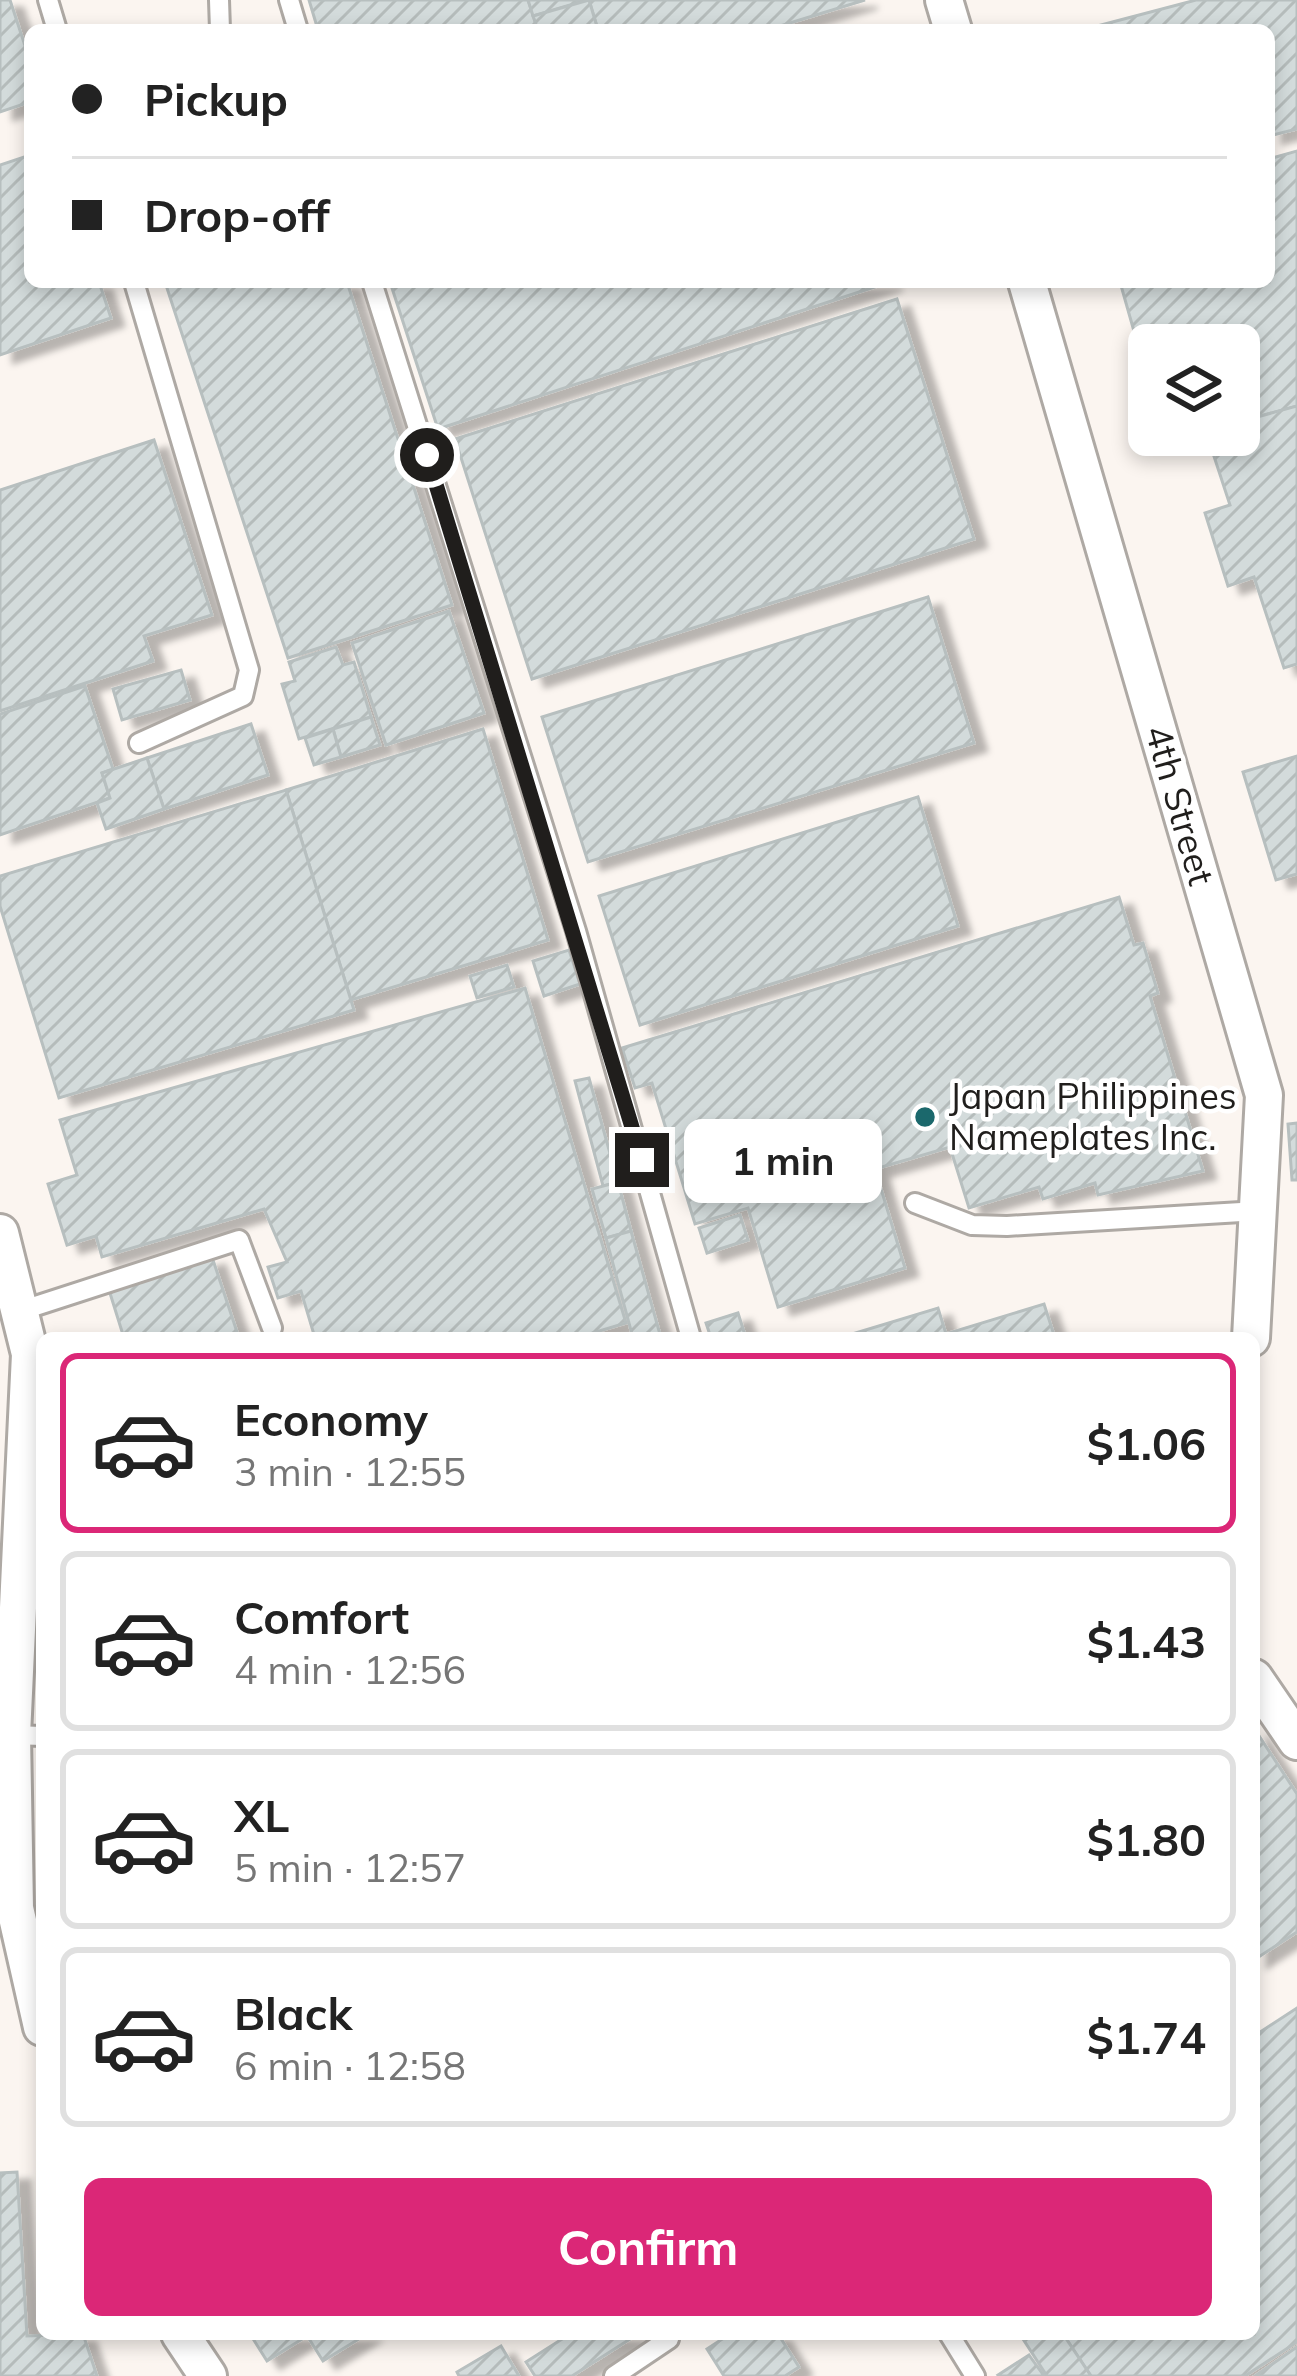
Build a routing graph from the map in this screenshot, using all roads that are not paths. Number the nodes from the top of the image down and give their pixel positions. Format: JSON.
{"nodes":[{"id":1,"x":136,"y":288,"type":"edge"},
{"id":2,"x":374,"y":288,"type":"edge"},
{"id":3,"x":1029,"y":288,"type":"edge"},
{"id":4,"x":139,"y":743,"type":"dead end"},
{"id":5,"x":915,"y":1203,"type":"dead end"},
{"id":6,"x":1258,"y":1211,"type":"junction"},
{"id":7,"x":0,"y":1233,"type":"edge"},
{"id":8,"x":20,"y":1311,"type":"junction"},
{"id":9,"x":272,"y":1328,"type":"dead end"},
{"id":10,"x":689,"y":1332,"type":"edge"},
{"id":11,"x":1252,"y":1332,"type":"edge"},
{"id":12,"x":1260,"y":1687,"type":"edge"},
{"id":13,"x":27,"y":1735,"type":"edge"},
{"id":14,"x":1297,"y":1741,"type":"edge"},
{"id":15,"x":36,"y":2000,"type":"edge"},
{"id":16,"x":184,"y":2340,"type":"edge"},
{"id":17,"x":668,"y":2340,"type":"edge"},
{"id":18,"x":953,"y":2340,"type":"edge"},
{"id":19,"x":208,"y":2376,"type":"edge"},
{"id":20,"x":614,"y":2376,"type":"edge"},
{"id":21,"x":975,"y":2376,"type":"edge"}],
"edges":[{"from":1,"to":4,"type":"lane"},
{"from":2,"to":10,"type":"lane"},
{"from":3,"to":6,"type":"street","name":"4th Street"},
{"from":5,"to":6,"type":"lane"},
{"from":6,"to":11,"type":"street","name":"4th Street"},
{"from":7,"to":8,"type":"street"},
{"from":8,"to":9,"type":"lane"},
{"from":8,"to":13,"type":"street"},
{"from":12,"to":14,"type":"street"},
{"from":13,"to":15,"type":"street"},
{"from":16,"to":19,"type":"street"},
{"from":17,"to":20,"type":"lane"},
{"from":18,"to":21,"type":"lane"}]}
